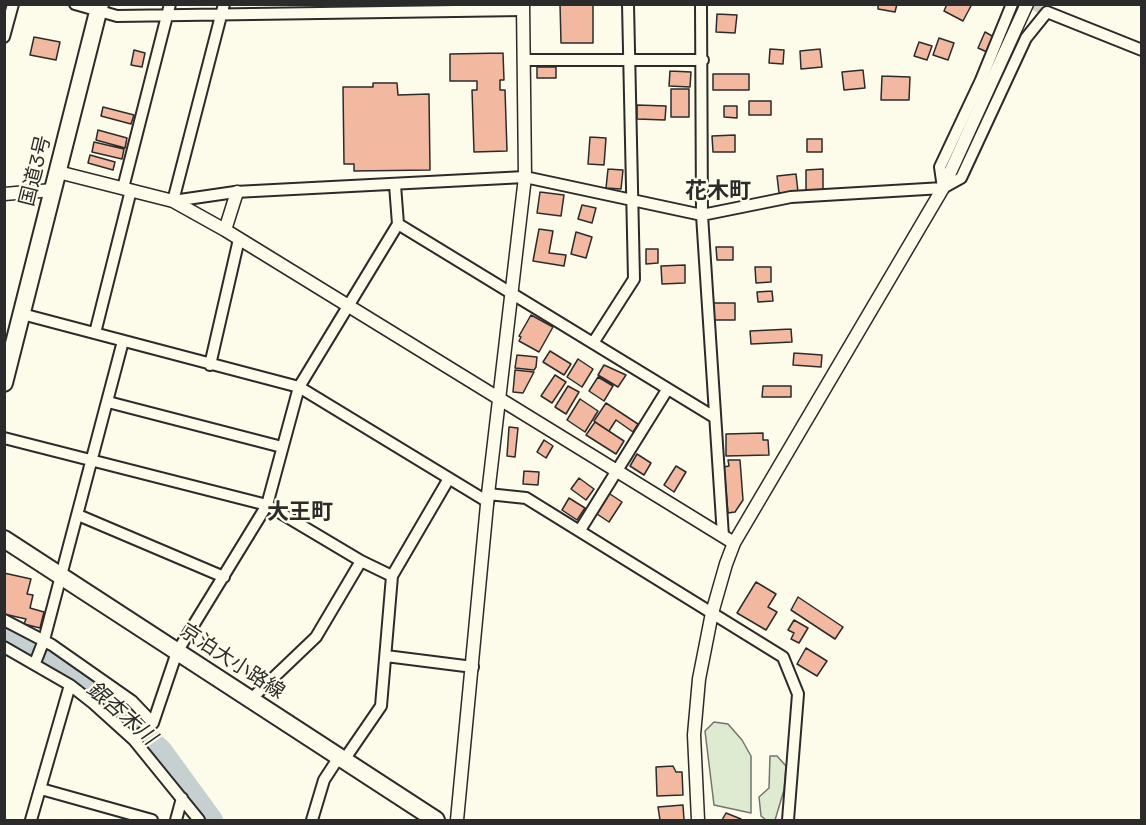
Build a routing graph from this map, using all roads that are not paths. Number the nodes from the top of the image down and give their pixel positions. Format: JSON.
{"nodes":[{"id":1,"x":13,"y":4,"type":"edge"},
{"id":2,"x":75,"y":4,"type":"edge"},
{"id":3,"x":628,"y":4,"type":"edge"},
{"id":4,"x":701,"y":4,"type":"edge"},
{"id":5,"x":1012,"y":4,"type":"edge"},
{"id":6,"x":1027,"y":4,"type":"edge"},
{"id":7,"x":99,"y":7,"type":"edge"},
{"id":8,"x":523,"y":7,"type":"edge"},
{"id":9,"x":373,"y":8,"type":"edge"},
{"id":10,"x":223,"y":9,"type":"edge"},
{"id":11,"x":168,"y":10,"type":"edge"},
{"id":12,"x":4,"y":37,"type":"edge"},
{"id":13,"x":1142,"y":50,"type":"edge"},
{"id":14,"x":524,"y":60,"type":"junction"},
{"id":15,"x":629,"y":60,"type":"junction"},
{"id":16,"x":703,"y":60,"type":"junction"},
{"id":17,"x":58,"y":172,"type":"junction"},
{"id":18,"x":525,"y":177,"type":"junction"},
{"id":19,"x":395,"y":185,"type":"junction"},
{"id":20,"x":943,"y":188,"type":"junction"},
{"id":21,"x":127,"y":189,"type":"junction"},
{"id":22,"x":53,"y":190,"type":"junction"},
{"id":23,"x":236,"y":192,"type":"junction"},
{"id":24,"x":4,"y":194,"type":"edge"},
{"id":25,"x":173,"y":201,"type":"junction"},
{"id":26,"x":632,"y":201,"type":"junction"},
{"id":27,"x":702,"y":215,"type":"junction"},
{"id":28,"x":398,"y":224,"type":"junction"},
{"id":29,"x":225,"y":231,"type":"junction"},
{"id":30,"x":239,"y":239,"type":"junction"},
{"id":31,"x":514,"y":292,"type":"junction"},
{"id":32,"x":347,"y":306,"type":"junction"},
{"id":33,"x":22,"y":314,"type":"junction"},
{"id":34,"x":95,"y":333,"type":"junction"},
{"id":35,"x":123,"y":341,"type":"junction"},
{"id":36,"x":593,"y":343,"type":"junction"},
{"id":37,"x":210,"y":365,"type":"junction"},
{"id":38,"x":5,"y":378,"type":"edge"},
{"id":39,"x":299,"y":387,"type":"junction"},
{"id":40,"x":667,"y":390,"type":"junction"},
{"id":41,"x":501,"y":399,"type":"junction"},
{"id":42,"x":108,"y":402,"type":"junction"},
{"id":43,"x":714,"y":417,"type":"junction"},
{"id":44,"x":4,"y":438,"type":"edge"},
{"id":45,"x":282,"y":447,"type":"junction"},
{"id":46,"x":91,"y":459,"type":"junction"},
{"id":47,"x":615,"y":471,"type":"junction"},
{"id":48,"x":448,"y":480,"type":"junction"},
{"id":49,"x":488,"y":498,"type":"junction"},
{"id":50,"x":267,"y":505,"type":"junction"},
{"id":51,"x":78,"y":515,"type":"junction"},
{"id":52,"x":579,"y":530,"type":"junction"},
{"id":53,"x":4,"y":539,"type":"edge"},
{"id":54,"x":729,"y":540,"type":"junction"},
{"id":55,"x":361,"y":561,"type":"junction"},
{"id":56,"x":62,"y":576,"type":"junction"},
{"id":57,"x":392,"y":576,"type":"junction"},
{"id":58,"x":224,"y":577,"type":"junction"},
{"id":59,"x":712,"y":613,"type":"junction"},
{"id":60,"x":4,"y":620,"type":"edge"},
{"id":61,"x":43,"y":642,"type":"junction"},
{"id":62,"x":4,"y":647,"type":"edge"},
{"id":63,"x":177,"y":652,"type":"junction"},
{"id":64,"x":386,"y":656,"type":"junction"},
{"id":65,"x":36,"y":661,"type":"junction"},
{"id":66,"x":473,"y":667,"type":"junction"},
{"id":67,"x":70,"y":685,"type":"junction"},
{"id":68,"x":250,"y":700,"type":"junction"},
{"id":69,"x":151,"y":724,"type":"junction"},
{"id":70,"x":135,"y":738,"type":"junction"},
{"id":71,"x":341,"y":758,"type":"junction"},
{"id":72,"x":41,"y":789,"type":"junction"},
{"id":73,"x":182,"y":798,"type":"junction"},
{"id":74,"x":32,"y":820,"type":"edge"},
{"id":75,"x":153,"y":820,"type":"edge"},
{"id":76,"x":176,"y":820,"type":"edge"},
{"id":77,"x":199,"y":820,"type":"edge"},
{"id":78,"x":312,"y":820,"type":"edge"},
{"id":79,"x":436,"y":820,"type":"edge"},
{"id":80,"x":457,"y":820,"type":"edge"},
{"id":81,"x":698,"y":820,"type":"edge"},
{"id":82,"x":788,"y":820,"type":"edge"}],
"edges":[{"from":1,"to":12,"type":"street"},
{"from":2,"to":7,"type":"street"},
{"from":3,"to":15,"type":"street"},
{"from":4,"to":16,"type":"street"},
{"from":5,"to":20,"type":"street"},
{"from":6,"to":20,"type":"street"},
{"from":7,"to":11,"type":"street"},
{"from":7,"to":17,"type":"main road","name":"国道3号"},
{"from":8,"to":9,"type":"street"},
{"from":8,"to":14,"type":"street"},
{"from":9,"to":10,"type":"street"},
{"from":10,"to":11,"type":"street"},
{"from":10,"to":25,"type":"street"},
{"from":11,"to":21,"type":"street"},
{"from":13,"to":20,"type":"street"},
{"from":14,"to":15,"type":"street"},
{"from":14,"to":18,"type":"street"},
{"from":15,"to":16,"type":"street"},
{"from":15,"to":26,"type":"street"},
{"from":16,"to":27,"type":"street"},
{"from":17,"to":21,"type":"street"},
{"from":17,"to":22,"type":"main road","name":"国道3号"},
{"from":18,"to":19,"type":"street"},
{"from":18,"to":26,"type":"street"},
{"from":18,"to":31,"type":"street"},
{"from":19,"to":23,"type":"street"},
{"from":19,"to":28,"type":"street"},
{"from":20,"to":27,"type":"street"},
{"from":20,"to":54,"type":"street"},
{"from":21,"to":25,"type":"street"},
{"from":21,"to":34,"type":"street"},
{"from":22,"to":24,"type":"street"},
{"from":22,"to":33,"type":"main road","name":"国道3号"},
{"from":23,"to":25,"type":"street"},
{"from":23,"to":29,"type":"street"},
{"from":25,"to":29,"type":"street"},
{"from":26,"to":27,"type":"street"},
{"from":26,"to":36,"type":"street"},
{"from":27,"to":43,"type":"street"},
{"from":28,"to":31,"type":"street"},
{"from":28,"to":32,"type":"street"},
{"from":29,"to":30,"type":"street"},
{"from":30,"to":32,"type":"street"},
{"from":30,"to":37,"type":"street"},
{"from":31,"to":36,"type":"street"},
{"from":31,"to":41,"type":"street"},
{"from":32,"to":39,"type":"street"},
{"from":32,"to":41,"type":"street"},
{"from":33,"to":34,"type":"street"},
{"from":33,"to":38,"type":"main road","name":"国道3号"},
{"from":34,"to":35,"type":"street"},
{"from":35,"to":37,"type":"street"},
{"from":35,"to":42,"type":"street"},
{"from":36,"to":40,"type":"street"},
{"from":37,"to":39,"type":"street"},
{"from":39,"to":45,"type":"street"},
{"from":39,"to":48,"type":"street"},
{"from":40,"to":43,"type":"street"},
{"from":40,"to":47,"type":"street"},
{"from":41,"to":47,"type":"street"},
{"from":41,"to":49,"type":"street"},
{"from":42,"to":45,"type":"street"},
{"from":42,"to":46,"type":"street"},
{"from":43,"to":54,"type":"street"},
{"from":44,"to":46,"type":"street"},
{"from":45,"to":50,"type":"street"},
{"from":46,"to":50,"type":"street"},
{"from":46,"to":51,"type":"street"},
{"from":47,"to":52,"type":"street"},
{"from":47,"to":54,"type":"street"},
{"from":48,"to":49,"type":"street"},
{"from":48,"to":57,"type":"street"},
{"from":49,"to":52,"type":"street"},
{"from":49,"to":66,"type":"street"},
{"from":50,"to":55,"type":"street"},
{"from":50,"to":58,"type":"street"},
{"from":51,"to":56,"type":"street"},
{"from":51,"to":58,"type":"street"},
{"from":52,"to":59,"type":"street"},
{"from":53,"to":56,"type":"main road","name":"京泊大小路線"},
{"from":54,"to":59,"type":"street"},
{"from":55,"to":57,"type":"street"},
{"from":55,"to":68,"type":"street"},
{"from":56,"to":61,"type":"street"},
{"from":56,"to":63,"type":"main road","name":"京泊大小路線"},
{"from":57,"to":64,"type":"street"},
{"from":58,"to":63,"type":"street"},
{"from":59,"to":81,"type":"street"},
{"from":59,"to":82,"type":"street"},
{"from":60,"to":61,"type":"street"},
{"from":61,"to":65,"type":"street"},
{"from":61,"to":69,"type":"street"},
{"from":62,"to":65,"type":"street"},
{"from":63,"to":68,"type":"main road","name":"京泊大小路線"},
{"from":63,"to":69,"type":"street"},
{"from":64,"to":66,"type":"street"},
{"from":64,"to":71,"type":"street"},
{"from":65,"to":67,"type":"street"},
{"from":66,"to":80,"type":"street"},
{"from":67,"to":70,"type":"street"},
{"from":67,"to":72,"type":"street"},
{"from":68,"to":71,"type":"main road","name":"京泊大小路線"},
{"from":69,"to":70,"type":"street"},
{"from":70,"to":73,"type":"street"},
{"from":71,"to":78,"type":"street"},
{"from":71,"to":79,"type":"main road","name":"京泊大小路線"},
{"from":72,"to":74,"type":"street"},
{"from":72,"to":75,"type":"street"},
{"from":73,"to":76,"type":"street"},
{"from":73,"to":77,"type":"street"}]}
